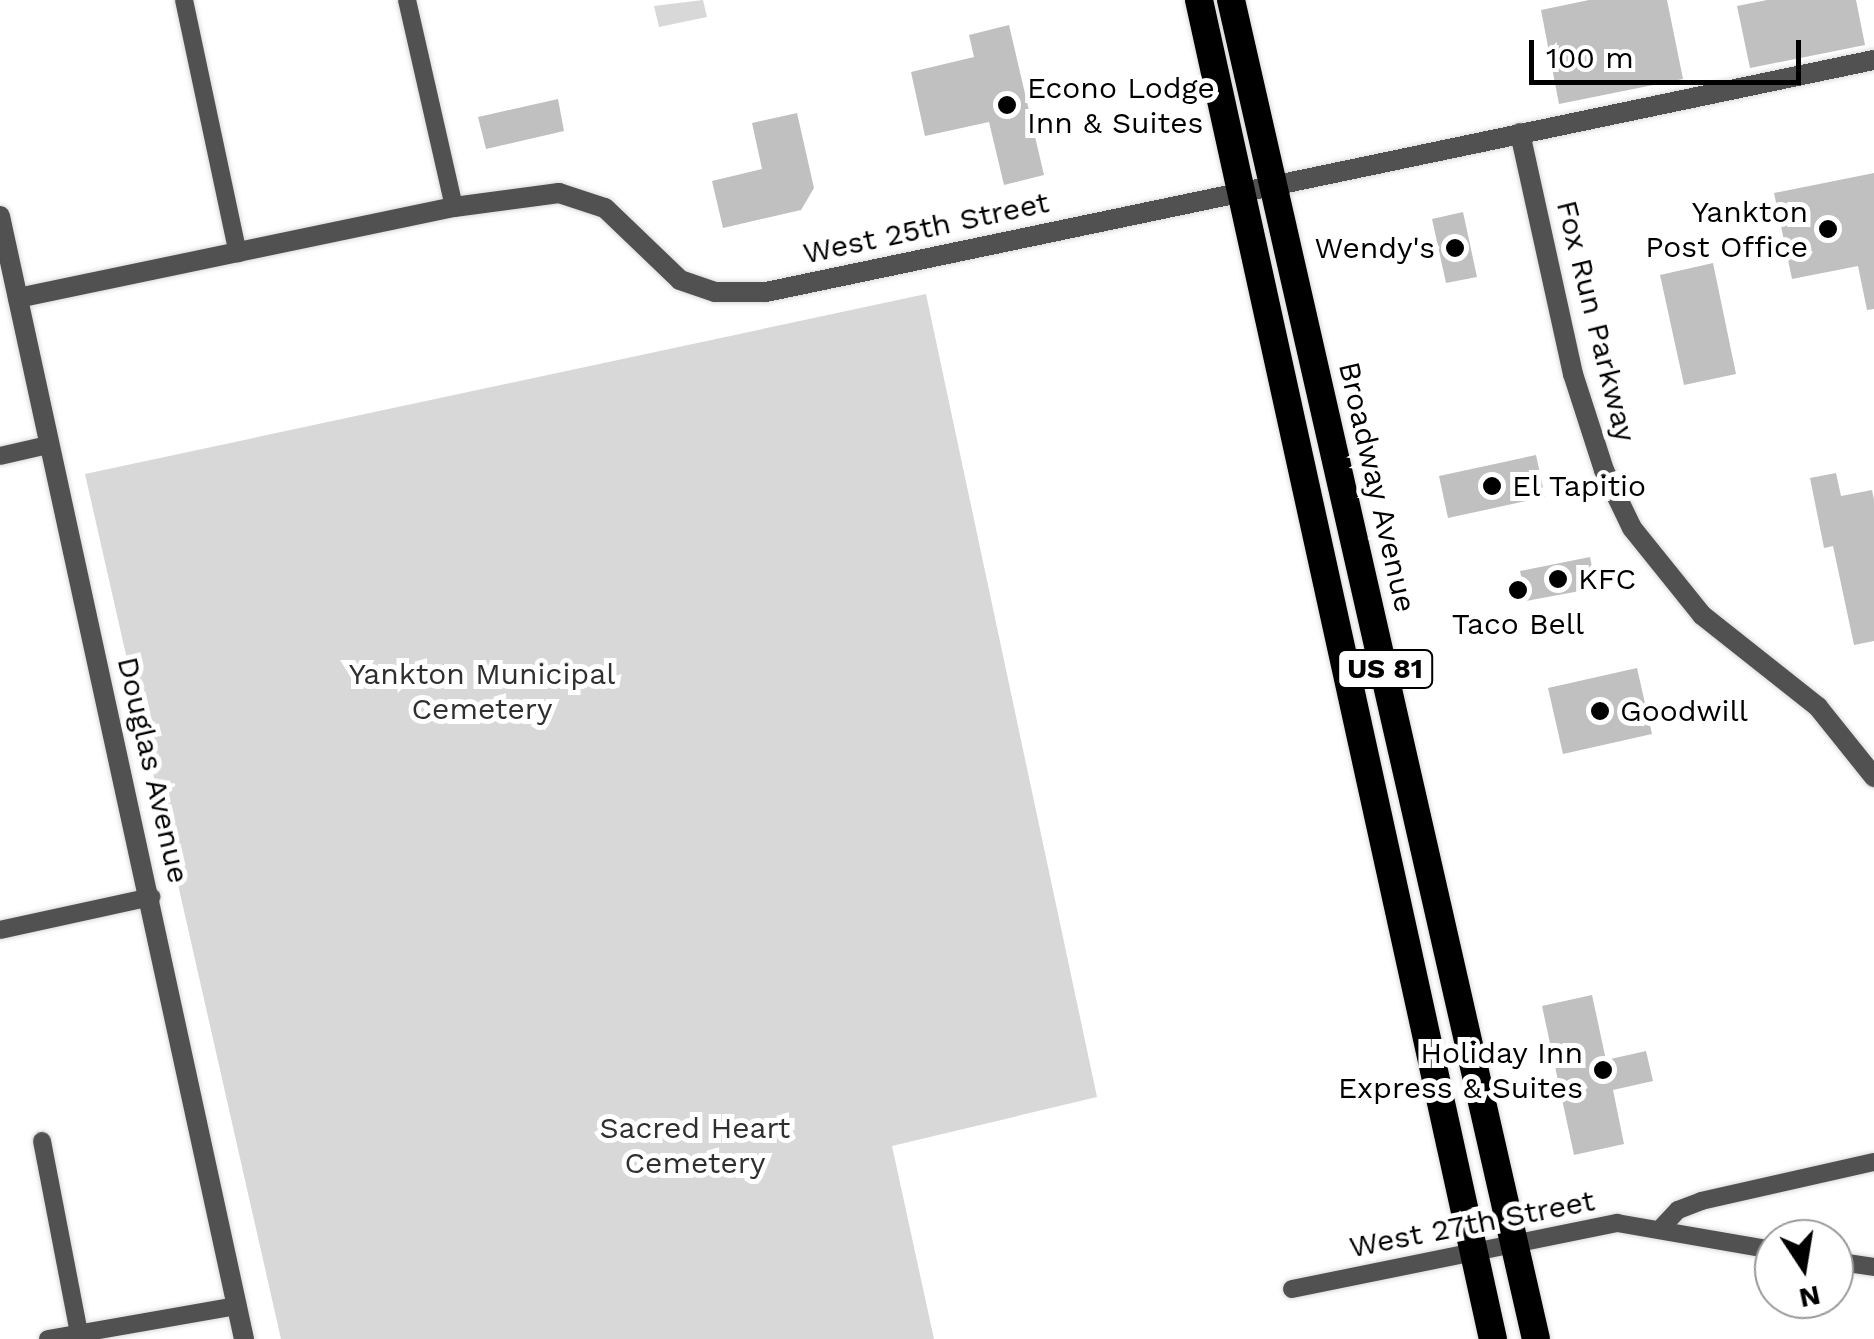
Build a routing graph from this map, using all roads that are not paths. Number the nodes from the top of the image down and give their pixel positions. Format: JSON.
{"nodes":[{"id":1,"x":184,"y":0,"type":"edge"},
{"id":2,"x":407,"y":0,"type":"edge"},
{"id":3,"x":1198,"y":0,"type":"edge"},
{"id":4,"x":1231,"y":0,"type":"edge"},
{"id":5,"x":1874,"y":60,"type":"edge"},
{"id":6,"x":1520,"y":134,"type":"junction"},
{"id":7,"x":1274,"y":186,"type":"junction"},
{"id":8,"x":1245,"y":192,"type":"junction"},
{"id":9,"x":454,"y":207,"type":"junction"},
{"id":10,"x":0,"y":216,"type":"edge"},
{"id":11,"x":238,"y":252,"type":"junction"},
{"id":12,"x":18,"y":298,"type":"junction"},
{"id":13,"x":48,"y":445,"type":"junction"},
{"id":14,"x":0,"y":456,"type":"edge"},
{"id":15,"x":1874,"y":777,"type":"edge"},
{"id":16,"x":151,"y":897,"type":"junction"},
{"id":17,"x":0,"y":930,"type":"edge"},
{"id":18,"x":42,"y":1141,"type":"dead end"},
{"id":19,"x":1874,"y":1162,"type":"edge"},
{"id":20,"x":1663,"y":1226,"type":"junction"},
{"id":21,"x":1515,"y":1239,"type":"junction"},
{"id":22,"x":1754,"y":1246,"type":"edge"},
{"id":23,"x":1473,"y":1247,"type":"junction"},
{"id":24,"x":1292,"y":1289,"type":"dead end"},
{"id":25,"x":238,"y":1306,"type":"junction"},
{"id":26,"x":79,"y":1333,"type":"junction"},
{"id":27,"x":48,"y":1339,"type":"edge"},
{"id":28,"x":244,"y":1339,"type":"edge"},
{"id":29,"x":1492,"y":1339,"type":"edge"},
{"id":30,"x":1536,"y":1339,"type":"edge"}],
"edges":[{"from":1,"to":11,"type":"street"},
{"from":2,"to":9,"type":"street"},
{"from":3,"to":8,"type":"highway","number":"US 81"},
{"from":4,"to":7,"type":"highway","name":"Broadway Avenue","number":"US 81"},
{"from":5,"to":6,"type":"street","name":"West 25th Street"},
{"from":6,"to":7,"type":"street","name":"West 25th Street"},
{"from":6,"to":15,"type":"street","name":"Fox Run Parkway"},
{"from":7,"to":8,"type":"street","name":"West 25th Street"},
{"from":7,"to":21,"type":"highway","name":"Broadway Avenue","number":"US 81"},
{"from":8,"to":9,"type":"street","name":"West 25th Street"},
{"from":8,"to":23,"type":"highway","number":"US 81"},
{"from":9,"to":11,"type":"street","name":"West 25th Street"},
{"from":10,"to":12,"type":"street","name":"Douglas Avenue"},
{"from":11,"to":12,"type":"street","name":"West 25th Street"},
{"from":12,"to":13,"type":"street","name":"Douglas Avenue"},
{"from":13,"to":14,"type":"street"},
{"from":13,"to":16,"type":"street","name":"Douglas Avenue"},
{"from":16,"to":17,"type":"street"},
{"from":16,"to":25,"type":"street","name":"Douglas Avenue"},
{"from":18,"to":26,"type":"street"},
{"from":19,"to":20,"type":"street"},
{"from":20,"to":21,"type":"street","name":"West 27th Street"},
{"from":20,"to":22,"type":"street","name":"West 27th Street"},
{"from":21,"to":23,"type":"street","name":"West 27th Street"},
{"from":21,"to":30,"type":"highway","name":"Broadway Avenue","number":"US 81"},
{"from":23,"to":24,"type":"street","name":"West 27th Street"},
{"from":23,"to":29,"type":"highway","number":"US 81"},
{"from":25,"to":26,"type":"street"},
{"from":25,"to":28,"type":"street","name":"Douglas Avenue"},
{"from":26,"to":27,"type":"street"}]}
